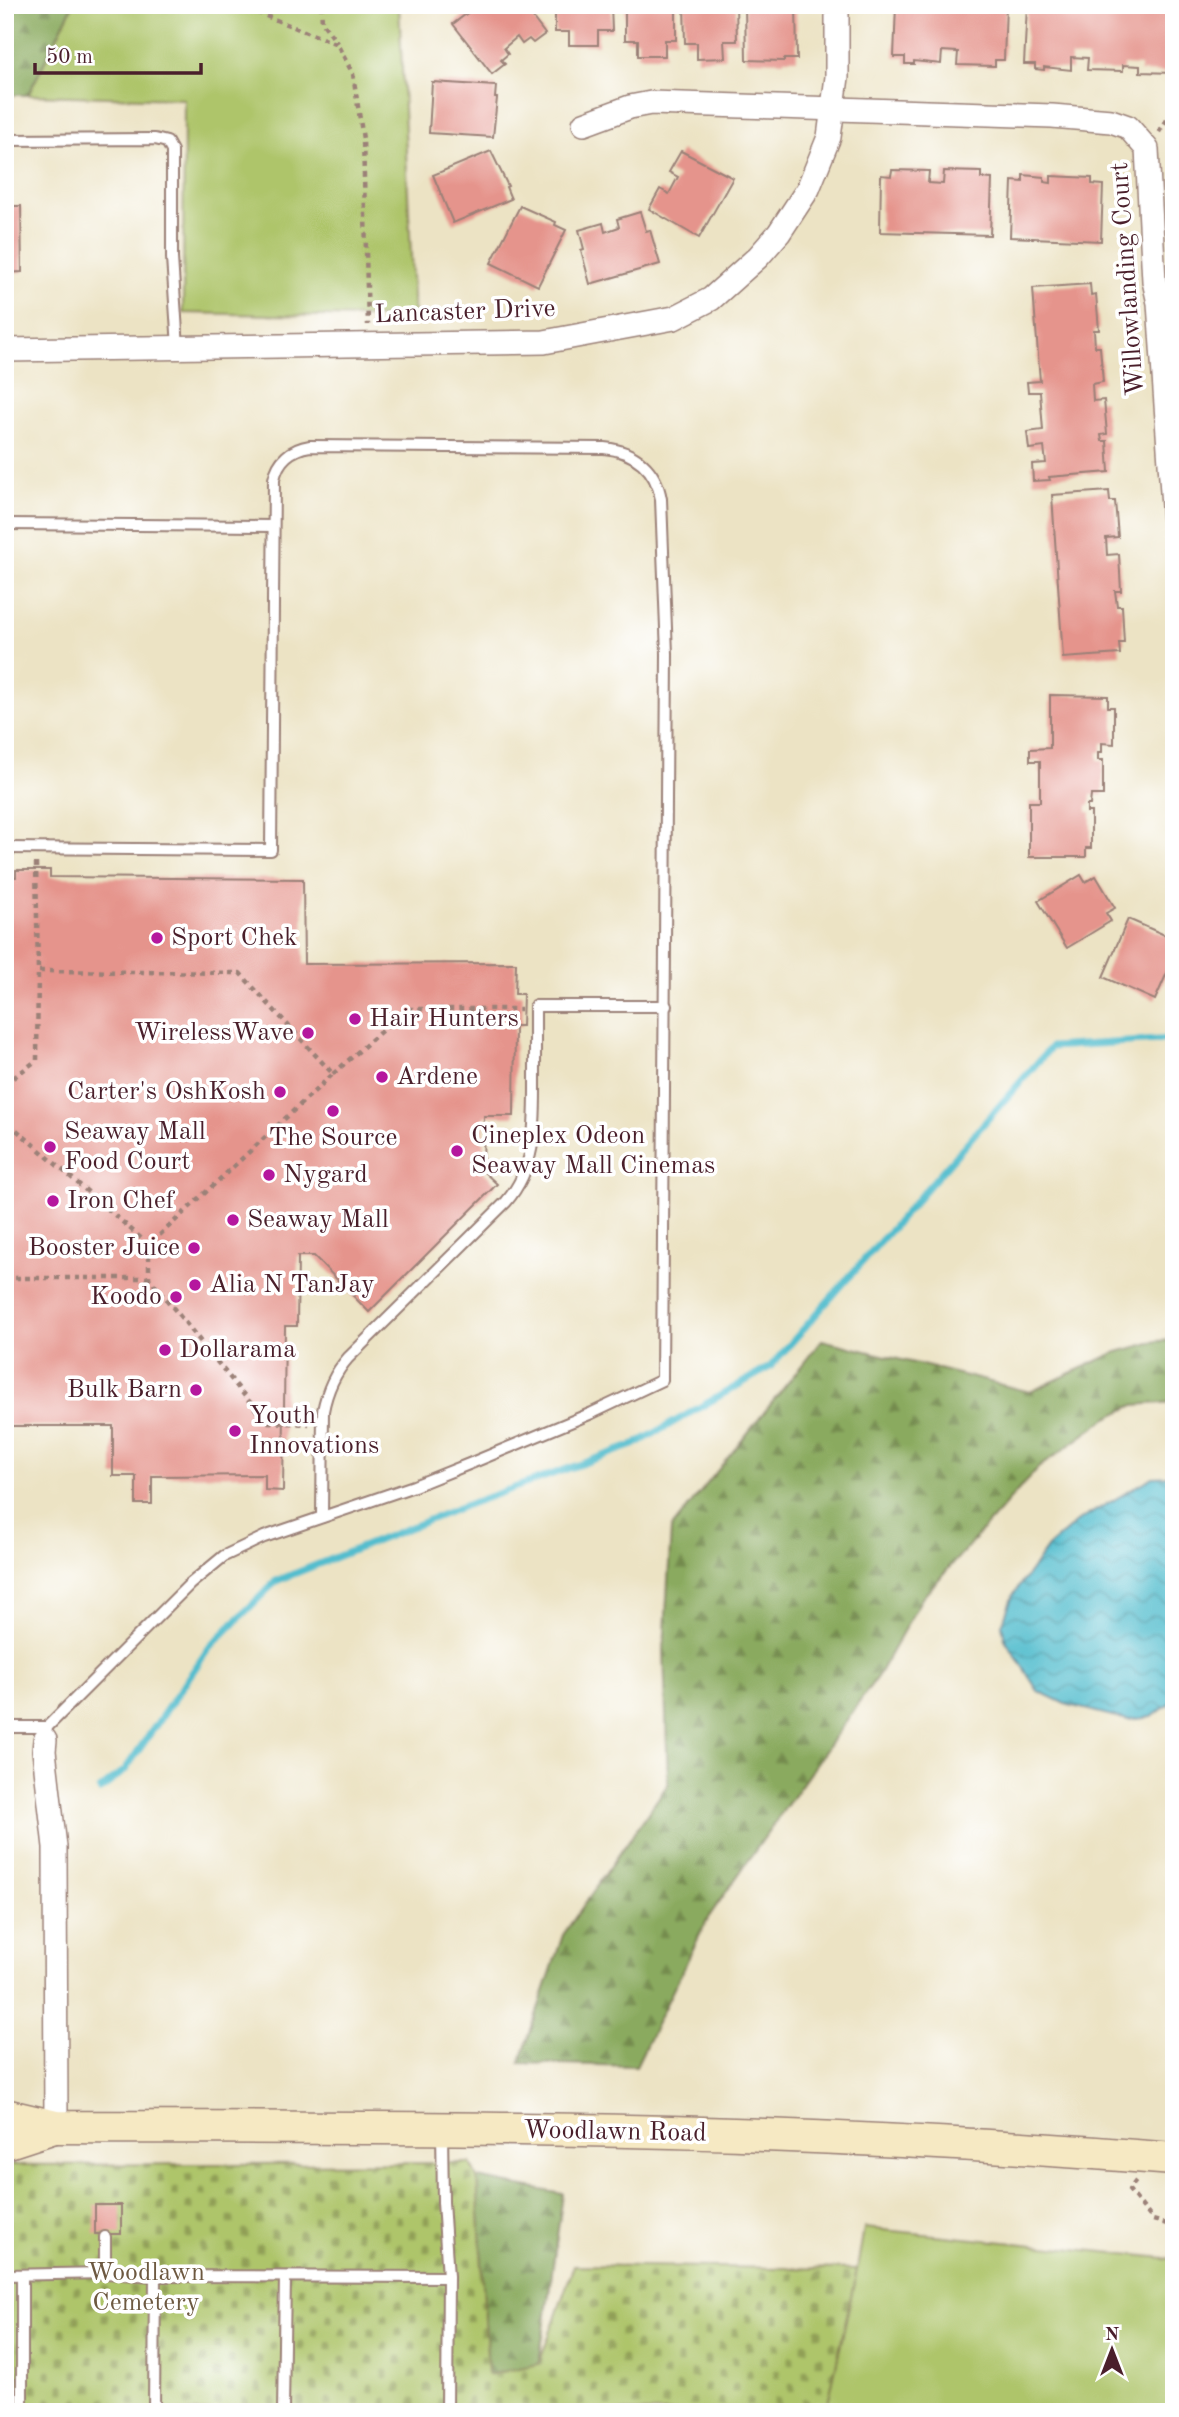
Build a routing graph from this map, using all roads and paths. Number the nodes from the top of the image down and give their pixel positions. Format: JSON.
{"nodes":[{"id":1,"x":237,"y":5,"type":"edge"},
{"id":2,"x":321,"y":5,"type":"edge"},
{"id":3,"x":837,"y":5,"type":"edge"},
{"id":4,"x":337,"y":44,"type":"junction"},
{"id":5,"x":833,"y":109,"type":"junction"},
{"id":6,"x":584,"y":124,"type":"dead end"},
{"id":7,"x":5,"y":140,"type":"edge"},
{"id":8,"x":369,"y":344,"type":"junction"},
{"id":9,"x":178,"y":347,"type":"junction"},
{"id":10,"x":5,"y":350,"type":"edge"},
{"id":11,"x":1174,"y":521,"type":"edge"},
{"id":12,"x":5,"y":524,"type":"edge"},
{"id":13,"x":273,"y":526,"type":"junction"},
{"id":14,"x":5,"y":848,"type":"edge"},
{"id":15,"x":36,"y":848,"type":"junction"},
{"id":16,"x":38,"y":971,"type":"junction"},
{"id":17,"x":535,"y":1006,"type":"junction"},
{"id":18,"x":666,"y":1006,"type":"junction"},
{"id":19,"x":333,"y":1074,"type":"junction"},
{"id":20,"x":5,"y":1084,"type":"edge"},
{"id":21,"x":5,"y":1120,"type":"edge"},
{"id":22,"x":149,"y":1245,"type":"junction"},
{"id":23,"x":5,"y":1278,"type":"edge"},
{"id":24,"x":149,"y":1278,"type":"junction"},
{"id":25,"x":323,"y":1425,"type":"junction"},
{"id":26,"x":322,"y":1517,"type":"junction"},
{"id":27,"x":5,"y":1727,"type":"edge"},
{"id":28,"x":46,"y":1734,"type":"junction"},
{"id":29,"x":5,"y":2115,"type":"edge"},
{"id":30,"x":55,"y":2127,"type":"junction"},
{"id":31,"x":442,"y":2130,"type":"junction"},
{"id":32,"x":5,"y":2143,"type":"edge"},
{"id":33,"x":1174,"y":2159,"type":"edge"},
{"id":34,"x":1146,"y":2176,"type":"dead end"},
{"id":35,"x":1174,"y":2226,"type":"edge"},
{"id":36,"x":105,"y":2237,"type":"dead end"},
{"id":37,"x":105,"y":2273,"type":"junction"},
{"id":38,"x":5,"y":2275,"type":"edge"},
{"id":39,"x":22,"y":2275,"type":"junction"},
{"id":40,"x":155,"y":2276,"type":"junction"},
{"id":41,"x":285,"y":2277,"type":"junction"},
{"id":42,"x":448,"y":2277,"type":"junction"},
{"id":43,"x":22,"y":2412,"type":"edge"},
{"id":44,"x":154,"y":2412,"type":"edge"},
{"id":45,"x":284,"y":2412,"type":"edge"},
{"id":46,"x":447,"y":2412,"type":"edge"}],
"edges":[{"from":1,"to":4,"type":"path"},
{"from":2,"to":4,"type":"path"},
{"from":3,"to":5,"type":"street","name":"Lancaster Drive"},
{"from":4,"to":8,"type":"path"},
{"from":5,"to":6,"type":"street","name":"Willowlanding Court"},
{"from":5,"to":8,"type":"street","name":"Lancaster Drive"},
{"from":5,"to":11,"type":"street","name":"Willowlanding Court"},
{"from":7,"to":9,"type":"lane"},
{"from":8,"to":9,"type":"street","name":"Lancaster Drive"},
{"from":9,"to":10,"type":"street","name":"Lancaster Drive"},
{"from":12,"to":13,"type":"lane"},
{"from":13,"to":15,"type":"lane"},
{"from":13,"to":18,"type":"lane"},
{"from":14,"to":15,"type":"lane"},
{"from":15,"to":16,"type":"path"},
{"from":16,"to":19,"type":"path"},
{"from":16,"to":20,"type":"path"},
{"from":17,"to":18,"type":"lane"},
{"from":17,"to":19,"type":"path"},
{"from":17,"to":25,"type":"lane"},
{"from":18,"to":26,"type":"lane"},
{"from":19,"to":22,"type":"path"},
{"from":21,"to":22,"type":"path"},
{"from":22,"to":24,"type":"path"},
{"from":23,"to":24,"type":"path"},
{"from":24,"to":25,"type":"path"},
{"from":25,"to":26,"type":"lane"},
{"from":26,"to":28,"type":"lane"},
{"from":27,"to":28,"type":"lane"},
{"from":28,"to":30,"type":"street"},
{"from":29,"to":30,"type":"main road","name":"Woodlawn Road"},
{"from":30,"to":31,"type":"main road","name":"Woodlawn Road"},
{"from":30,"to":32,"type":"main road","name":"Woodlawn Road"},
{"from":31,"to":33,"type":"main road","name":"Woodlawn Road"},
{"from":31,"to":42,"type":"lane"},
{"from":34,"to":35,"type":"path"},
{"from":36,"to":37,"type":"lane"},
{"from":37,"to":39,"type":"lane"},
{"from":37,"to":40,"type":"lane"},
{"from":38,"to":39,"type":"lane"},
{"from":39,"to":43,"type":"lane"},
{"from":40,"to":41,"type":"lane"},
{"from":40,"to":44,"type":"lane"},
{"from":41,"to":42,"type":"lane"},
{"from":41,"to":45,"type":"lane"},
{"from":42,"to":46,"type":"lane"}]}
